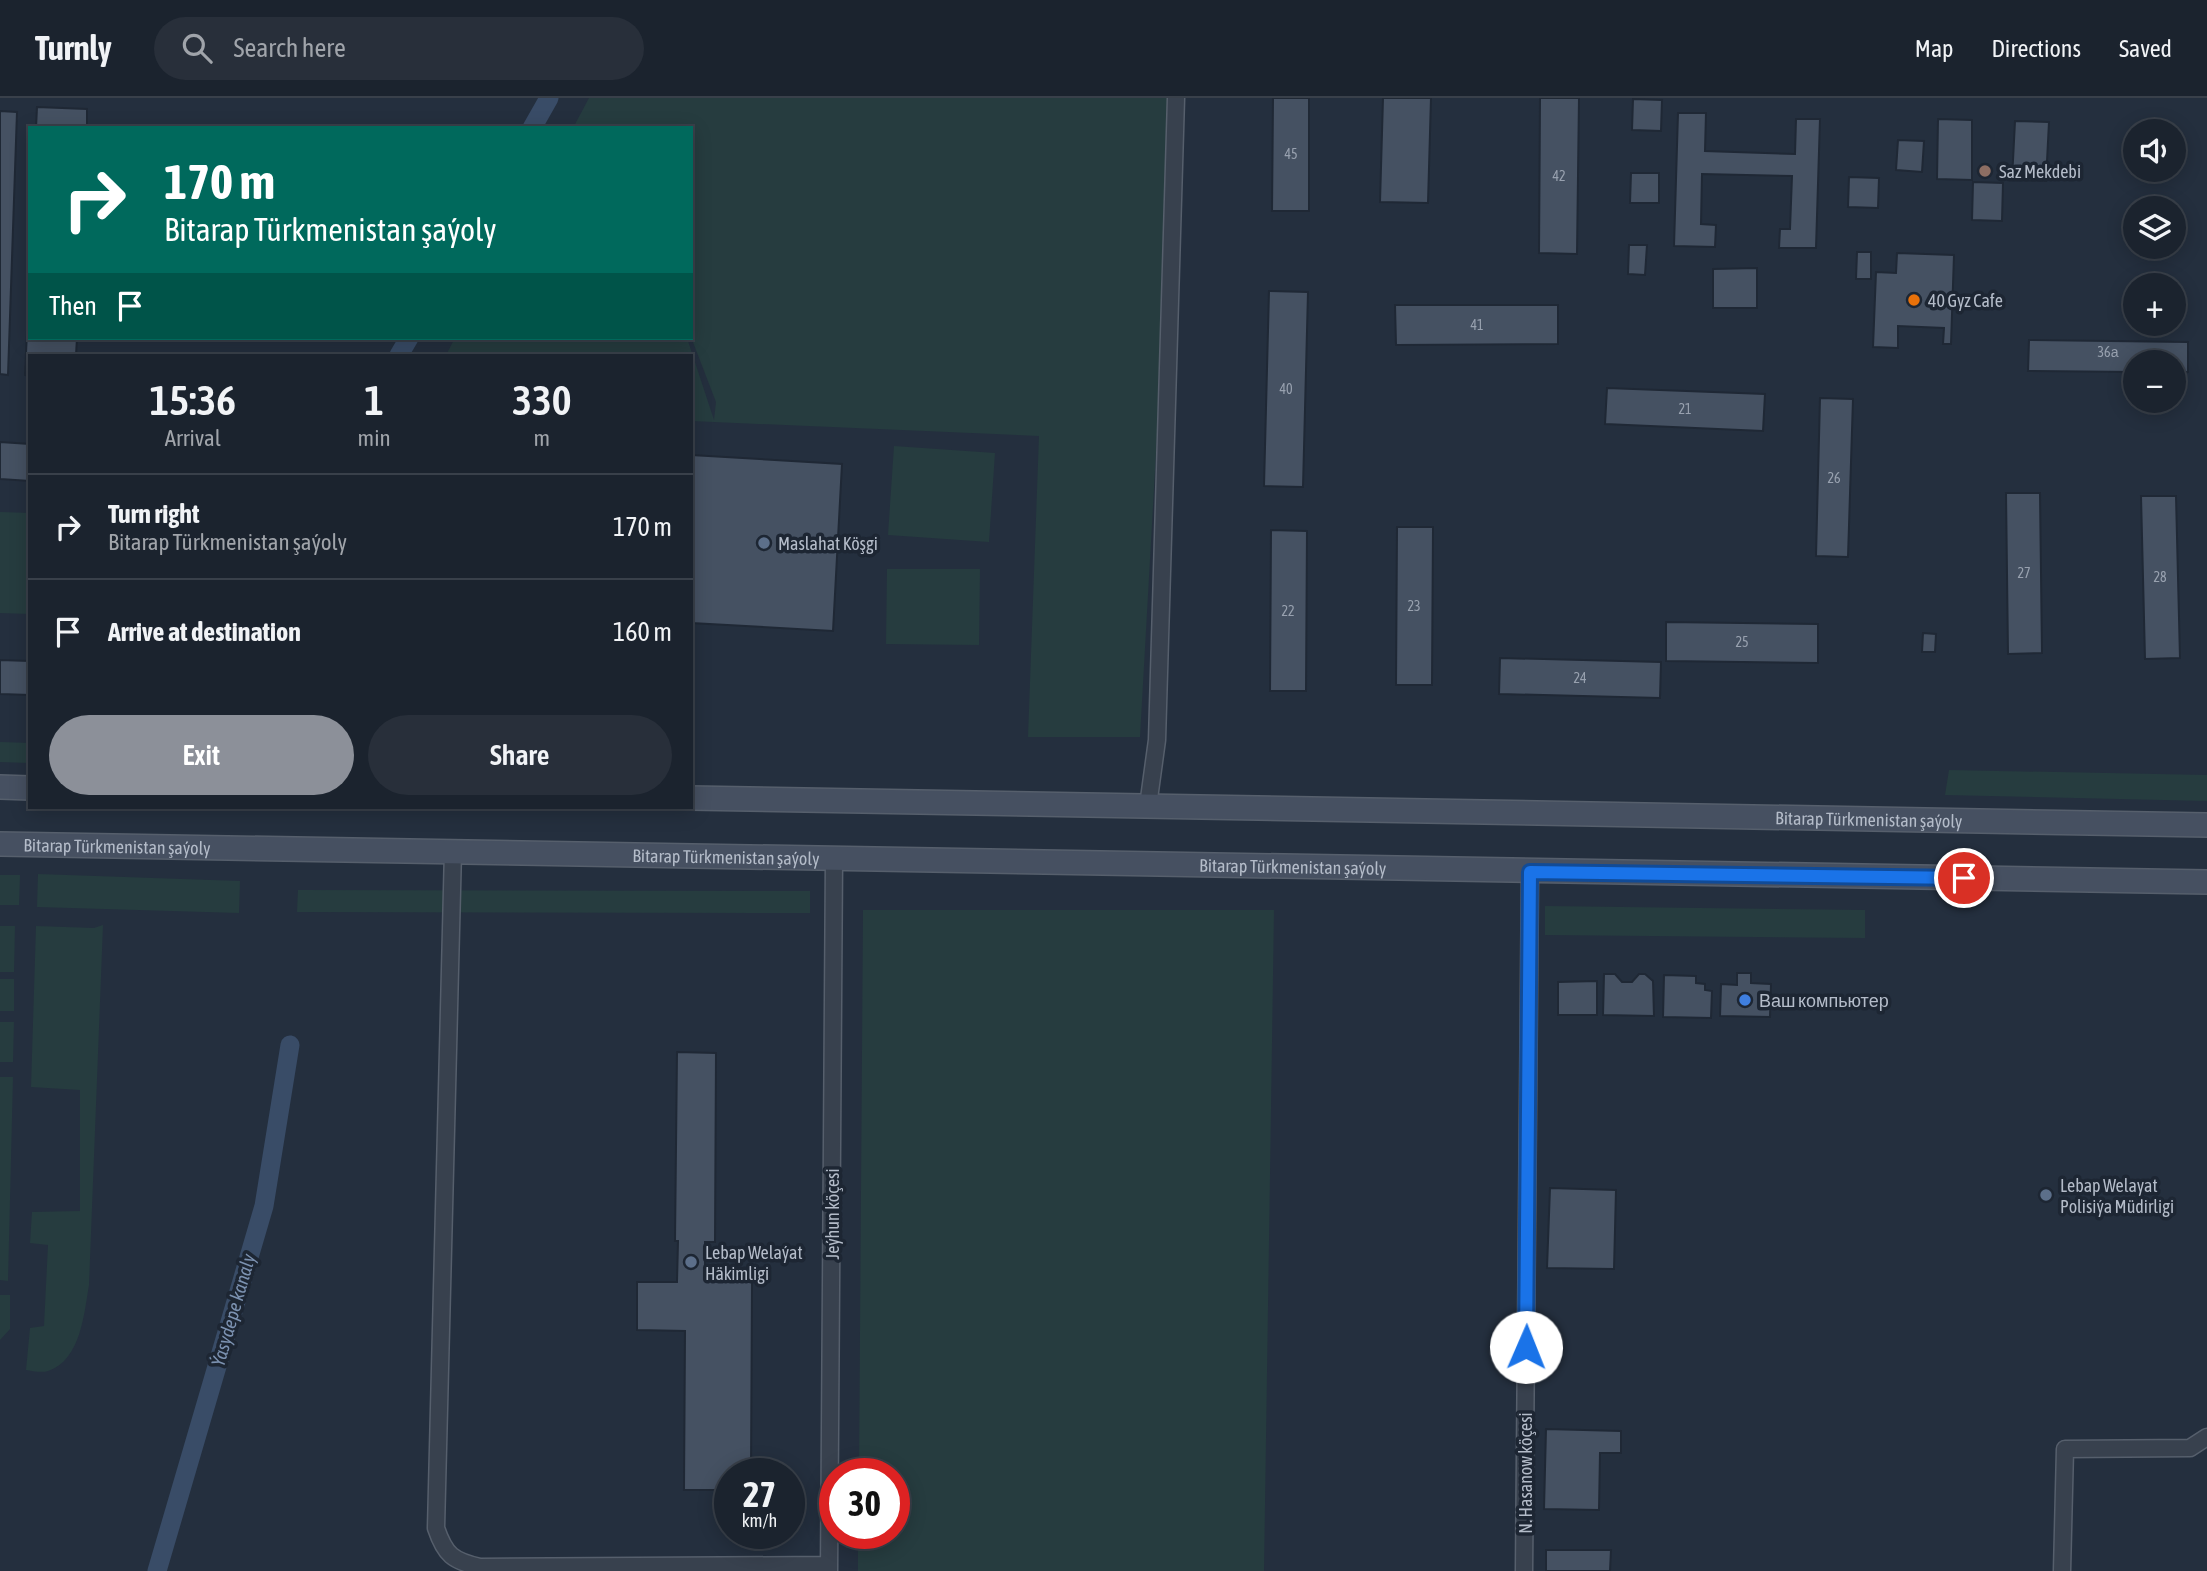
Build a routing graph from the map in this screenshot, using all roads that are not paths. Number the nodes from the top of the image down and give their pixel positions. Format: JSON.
{"nodes":[{"id":1,"x":1176,"y":98,"type":"edge"},
{"id":2,"x":0,"y":788,"type":"edge"},
{"id":3,"x":28,"y":788,"type":"edge"},
{"id":4,"x":693,"y":798,"type":"edge"},
{"id":5,"x":1148,"y":806,"type":"junction"},
{"id":6,"x":2207,"y":825,"type":"edge"},
{"id":7,"x":0,"y":844,"type":"edge"},
{"id":8,"x":453,"y":850,"type":"junction"},
{"id":9,"x":834,"y":858,"type":"junction"},
{"id":10,"x":1530,"y":872,"type":"junction"},
{"id":11,"x":2207,"y":882,"type":"edge"},
{"id":12,"x":2207,"y":1437,"type":"edge"},
{"id":13,"x":829,"y":1568,"type":"edge"},
{"id":14,"x":1524,"y":1571,"type":"edge"},
{"id":15,"x":2062,"y":1571,"type":"edge"}],
"edges":[{"from":1,"to":5,"type":"street"},
{"from":2,"to":3,"type":"main road"},
{"from":4,"to":5,"type":"main road","name":"Bitarap Türkmenistan şaýoly"},
{"from":5,"to":6,"type":"main road","name":"Bitarap Türkmenistan şaýoly"},
{"from":7,"to":8,"type":"main road","name":"Bitarap Türkmenistan şaýoly"},
{"from":8,"to":9,"type":"main road","name":"Bitarap Türkmenistan şaýoly"},
{"from":8,"to":13,"type":"street"},
{"from":9,"to":10,"type":"main road","name":"Bitarap Türkmenistan şaýoly"},
{"from":9,"to":13,"type":"street","name":"Jeýhun köçesi"},
{"from":10,"to":11,"type":"main road","name":"Bitarap Türkmenistan şaýoly"},
{"from":10,"to":14,"type":"street","name":"N. Hasanow köçesi"},
{"from":12,"to":15,"type":"street"}]}
